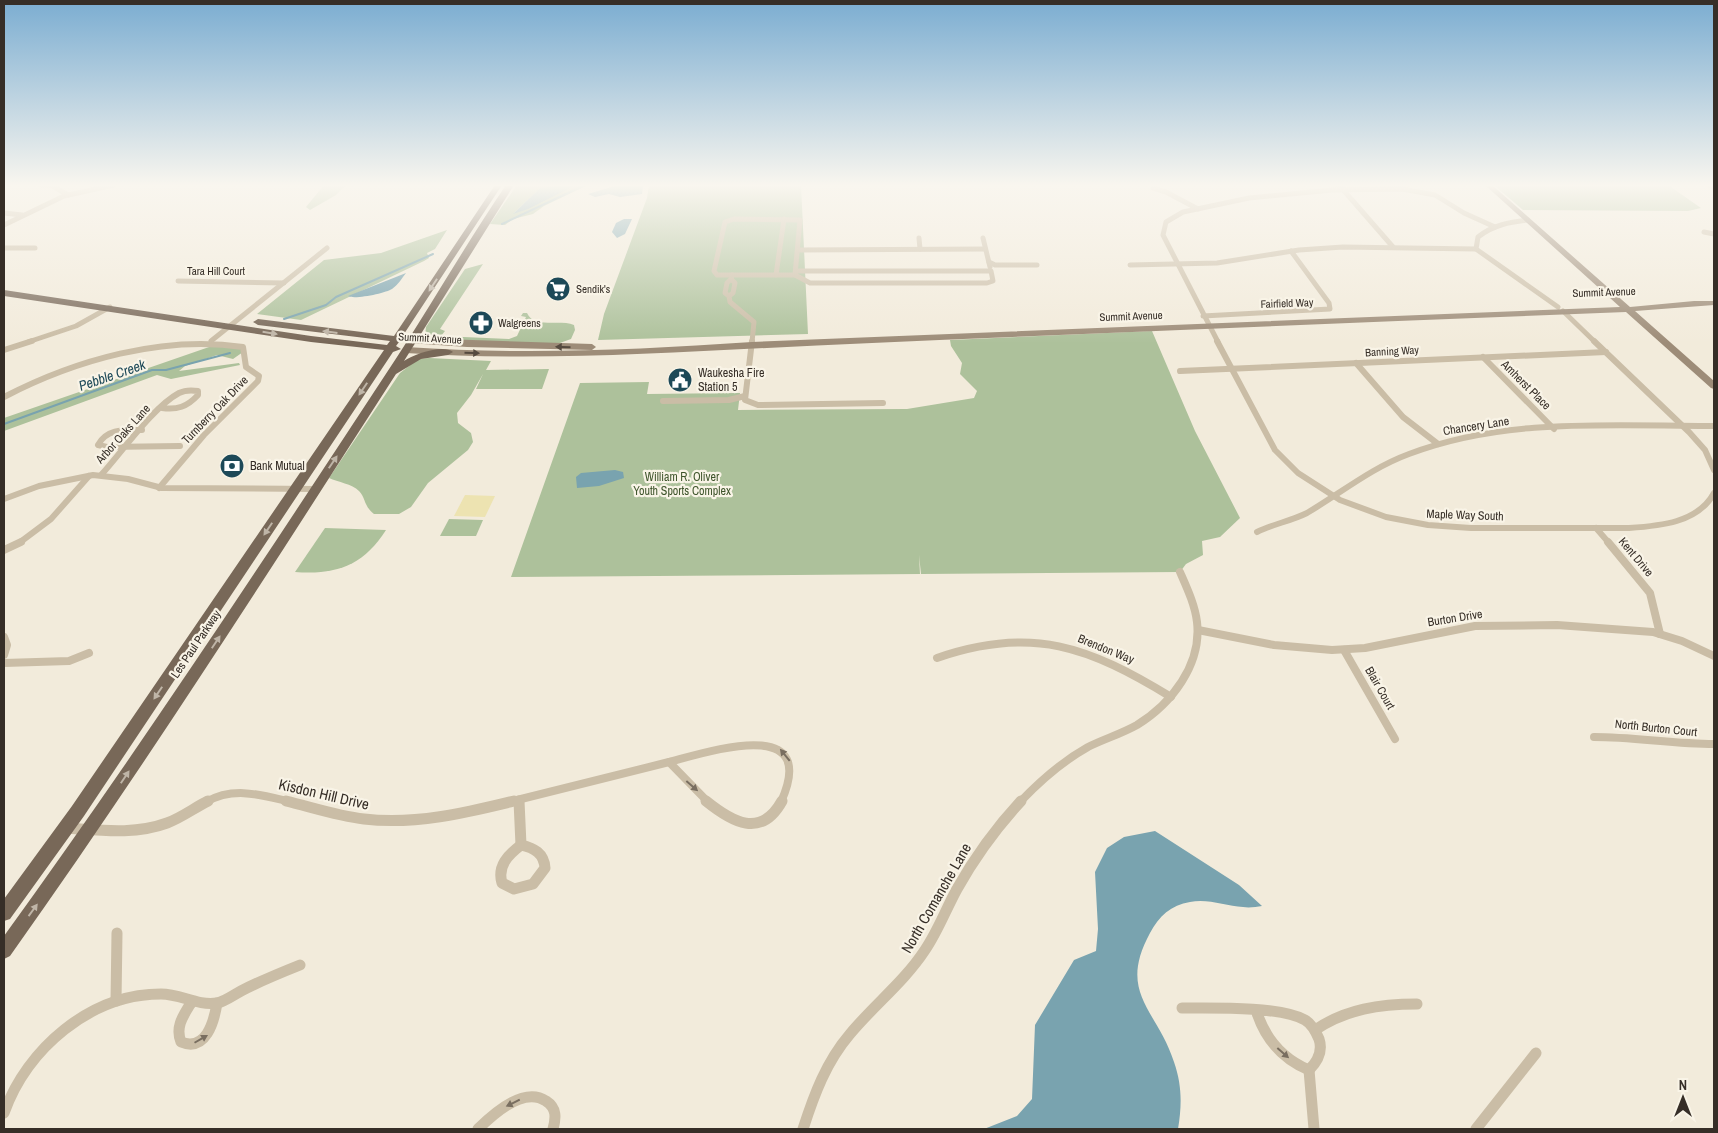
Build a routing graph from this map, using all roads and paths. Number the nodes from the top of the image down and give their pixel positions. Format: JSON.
{"nodes":[{"id":1,"x":463,"y":238,"type":"edge"},
{"id":2,"x":477,"y":238,"type":"edge"},
{"id":3,"x":722,"y":238,"type":"edge"},
{"id":4,"x":781,"y":238,"type":"edge"},
{"id":5,"x":799,"y":238,"type":"edge"},
{"id":6,"x":919,"y":238,"type":"dead end"},
{"id":7,"x":983,"y":238,"type":"dead end"},
{"id":8,"x":1163,"y":238,"type":"edge"},
{"id":9,"x":1385,"y":238,"type":"edge"},
{"id":10,"x":1478,"y":238,"type":"edge"},
{"id":11,"x":1549,"y":238,"type":"edge"},
{"id":12,"x":1393,"y":247,"type":"junction"},
{"id":13,"x":4,"y":248,"type":"edge"},
{"id":14,"x":35,"y":248,"type":"dead end"},
{"id":15,"x":327,"y":248,"type":"dead end"},
{"id":16,"x":920,"y":249,"type":"junction"},
{"id":17,"x":985,"y":249,"type":"junction"},
{"id":18,"x":1476,"y":249,"type":"junction"},
{"id":19,"x":798,"y":250,"type":"junction"},
{"id":20,"x":1291,"y":252,"type":"junction"},
{"id":21,"x":989,"y":262,"type":"junction"},
{"id":22,"x":1177,"y":264,"type":"junction"},
{"id":23,"x":1037,"y":265,"type":"dead end"},
{"id":24,"x":1130,"y":265,"type":"dead end"},
{"id":25,"x":918,"y":271,"type":"junction"},
{"id":26,"x":991,"y":271,"type":"junction"},
{"id":27,"x":796,"y":273,"type":"junction"},
{"id":28,"x":776,"y":275,"type":"junction"},
{"id":29,"x":732,"y":277,"type":"junction"},
{"id":30,"x":178,"y":281,"type":"dead end"},
{"id":31,"x":284,"y":283,"type":"junction"},
{"id":32,"x":919,"y":283,"type":"junction"},
{"id":33,"x":4,"y":293,"type":"edge"},
{"id":34,"x":728,"y":293,"type":"junction"},
{"id":35,"x":1714,"y":303,"type":"edge"},
{"id":36,"x":1627,"y":306,"type":"junction"},
{"id":37,"x":110,"y":307,"type":"junction"},
{"id":38,"x":1560,"y":309,"type":"junction"},
{"id":39,"x":412,"y":316,"type":"junction"},
{"id":40,"x":1204,"y":316,"type":"junction"},
{"id":41,"x":238,"y":319,"type":"junction"},
{"id":42,"x":229,"y":326,"type":"junction"},
{"id":43,"x":1209,"y":326,"type":"junction"},
{"id":44,"x":353,"y":335,"type":"junction"},
{"id":45,"x":396,"y":339,"type":"junction"},
{"id":46,"x":211,"y":341,"type":"junction"},
{"id":47,"x":409,"y":345,"type":"junction"},
{"id":48,"x":752,"y":345,"type":"junction"},
{"id":49,"x":390,"y":349,"type":"junction"},
{"id":50,"x":4,"y":350,"type":"edge"},
{"id":51,"x":448,"y":352,"type":"junction"},
{"id":52,"x":1606,"y":352,"type":"junction"},
{"id":53,"x":1483,"y":357,"type":"junction"},
{"id":54,"x":1356,"y":363,"type":"junction"},
{"id":55,"x":1231,"y":369,"type":"junction"},
{"id":56,"x":1180,"y":371,"type":"dead end"},
{"id":57,"x":389,"y":375,"type":"junction"},
{"id":58,"x":1714,"y":386,"type":"edge"},
{"id":59,"x":745,"y":396,"type":"junction"},
{"id":60,"x":4,"y":397,"type":"edge"},
{"id":61,"x":663,"y":401,"type":"dead end"},
{"id":62,"x":883,"y":403,"type":"dead end"},
{"id":63,"x":162,"y":408,"type":"junction"},
{"id":64,"x":1683,"y":426,"type":"junction"},
{"id":65,"x":1714,"y":426,"type":"edge"},
{"id":66,"x":1554,"y":429,"type":"junction"},
{"id":67,"x":142,"y":430,"type":"junction"},
{"id":68,"x":1438,"y":444,"type":"junction"},
{"id":69,"x":127,"y":446,"type":"junction"},
{"id":70,"x":180,"y":446,"type":"dead end"},
{"id":71,"x":1714,"y":470,"type":"edge"},
{"id":72,"x":89,"y":476,"type":"junction"},
{"id":73,"x":102,"y":476,"type":"junction"},
{"id":74,"x":160,"y":488,"type":"junction"},
{"id":75,"x":295,"y":489,"type":"junction"},
{"id":76,"x":314,"y":489,"type":"junction"},
{"id":77,"x":1714,"y":493,"type":"edge"},
{"id":78,"x":1332,"y":496,"type":"junction"},
{"id":79,"x":4,"y":499,"type":"edge"},
{"id":80,"x":1596,"y":528,"type":"junction"},
{"id":81,"x":1259,"y":531,"type":"dead end"},
{"id":82,"x":4,"y":550,"type":"edge"},
{"id":83,"x":1180,"y":572,"type":"dead end"},
{"id":84,"x":1198,"y":630,"type":"junction"},
{"id":85,"x":1660,"y":634,"type":"junction"},
{"id":86,"x":4,"y":637,"type":"edge"},
{"id":87,"x":1344,"y":650,"type":"junction"},
{"id":88,"x":89,"y":653,"type":"dead end"},
{"id":89,"x":4,"y":655,"type":"edge"},
{"id":90,"x":1714,"y":656,"type":"edge"},
{"id":91,"x":938,"y":658,"type":"dead end"},
{"id":92,"x":4,"y":664,"type":"edge"},
{"id":93,"x":1171,"y":697,"type":"junction"},
{"id":94,"x":1594,"y":737,"type":"dead end"},
{"id":95,"x":1395,"y":739,"type":"dead end"},
{"id":96,"x":1714,"y":744,"type":"edge"},
{"id":97,"x":668,"y":762,"type":"junction"},
{"id":98,"x":519,"y":800,"type":"junction"},
{"id":99,"x":66,"y":828,"type":"junction"},
{"id":100,"x":90,"y":828,"type":"junction"},
{"id":101,"x":521,"y":845,"type":"junction"},
{"id":102,"x":4,"y":913,"type":"edge"},
{"id":103,"x":117,"y":933,"type":"dead end"},
{"id":104,"x":4,"y":950,"type":"edge"},
{"id":105,"x":300,"y":965,"type":"dead end"},
{"id":106,"x":116,"y":1001,"type":"junction"},
{"id":107,"x":190,"y":1003,"type":"junction"},
{"id":108,"x":217,"y":1003,"type":"junction"},
{"id":109,"x":1417,"y":1004,"type":"dead end"},
{"id":110,"x":1182,"y":1008,"type":"dead end"},
{"id":111,"x":1257,"y":1013,"type":"junction"},
{"id":112,"x":1315,"y":1030,"type":"junction"},
{"id":113,"x":1536,"y":1053,"type":"dead end"},
{"id":114,"x":1309,"y":1070,"type":"junction"},
{"id":115,"x":4,"y":1114,"type":"edge"},
{"id":116,"x":478,"y":1129,"type":"edge"},
{"id":117,"x":553,"y":1129,"type":"edge"},
{"id":118,"x":802,"y":1129,"type":"edge"},
{"id":119,"x":1314,"y":1129,"type":"edge"},
{"id":120,"x":1476,"y":1129,"type":"edge"}],
"edges":[{"from":1,"to":39,"type":"main road","name":"Les Paul Parkway","one_way":true},
{"from":2,"to":47,"type":"main road","name":"Les Paul Parkway"},
{"from":3,"to":29,"type":"street"},
{"from":4,"to":28,"type":"street"},
{"from":5,"to":19,"type":"street"},
{"from":6,"to":16,"type":"street"},
{"from":7,"to":17,"type":"street"},
{"from":8,"to":22,"type":"street","name":"Maple Way South"},
{"from":9,"to":12,"type":"street"},
{"from":10,"to":18,"type":"street"},
{"from":11,"to":36,"type":"main road"},
{"from":12,"to":18,"type":"street"},
{"from":12,"to":20,"type":"street"},
{"from":13,"to":14,"type":"street"},
{"from":15,"to":31,"type":"street"},
{"from":16,"to":17,"type":"street"},
{"from":16,"to":19,"type":"street"},
{"from":17,"to":21,"type":"street"},
{"from":18,"to":38,"type":"street"},
{"from":19,"to":27,"type":"street"},
{"from":20,"to":22,"type":"street"},
{"from":20,"to":40,"type":"street","name":"Fairfield Way"},
{"from":21,"to":23,"type":"street"},
{"from":21,"to":26,"type":"street"},
{"from":22,"to":24,"type":"street"},
{"from":22,"to":40,"type":"street","name":"Maple Way South"},
{"from":25,"to":26,"type":"street"},
{"from":25,"to":27,"type":"street"},
{"from":25,"to":32,"type":"street"},
{"from":26,"to":32,"type":"street"},
{"from":27,"to":28,"type":"street"},
{"from":27,"to":32,"type":"street"},
{"from":28,"to":29,"type":"street"},
{"from":29,"to":34,"type":"street"},
{"from":29,"to":34,"type":"street"},
{"from":30,"to":31,"type":"street","name":"Tara Hill Court"},
{"from":31,"to":41,"type":"street"},
{"from":33,"to":37,"type":"main road","name":"Summit Avenue"},
{"from":34,"to":48,"type":"street"},
{"from":35,"to":36,"type":"main road","name":"Summit Avenue"},
{"from":36,"to":38,"type":"main road","name":"Summit Avenue"},
{"from":36,"to":58,"type":"main road"},
{"from":37,"to":41,"type":"main road","name":"Summit Avenue"},
{"from":37,"to":42,"type":"main road","name":"Summit Avenue"},
{"from":37,"to":50,"type":"street"},
{"from":38,"to":43,"type":"main road","name":"Summit Avenue"},
{"from":38,"to":52,"type":"street"},
{"from":39,"to":44,"type":"main road"},
{"from":39,"to":45,"type":"main road","name":"Les Paul Parkway"},
{"from":40,"to":43,"type":"street","name":"Maple Way South"},
{"from":41,"to":42,"type":"street"},
{"from":44,"to":41,"type":"main road","name":"Summit Avenue","one_way":true},
{"from":42,"to":46,"type":"street"},
{"from":42,"to":49,"type":"main road","name":"Summit Avenue","one_way":true},
{"from":43,"to":48,"type":"main road","name":"Summit Avenue"},
{"from":43,"to":55,"type":"street","name":"Maple Way South"},
{"from":44,"to":45,"type":"main road","name":"Summit Avenue"},
{"from":45,"to":47,"type":"main road","name":"Summit Avenue"},
{"from":45,"to":49,"type":"main road","name":"Les Paul Parkway"},
{"from":46,"to":60,"type":"street","name":"Turnberry Oak Drive"},
{"from":46,"to":74,"type":"street","name":"Turnberry Oak Drive"},
{"from":48,"to":47,"type":"main road","name":"Summit Avenue","one_way":true},
{"from":47,"to":49,"type":"main road","name":"Summit Avenue"},
{"from":47,"to":51,"type":"main road","name":"Summit Avenue"},
{"from":47,"to":57,"type":"main road","name":"Les Paul Parkway"},
{"from":51,"to":48,"type":"main road","name":"Summit Avenue","one_way":true},
{"from":48,"to":59,"type":"street"},
{"from":49,"to":75,"type":"main road","name":"Les Paul Parkway","one_way":true},
{"from":51,"to":57,"type":"main road"},
{"from":52,"to":53,"type":"street","name":"Banning Way"},
{"from":52,"to":64,"type":"street"},
{"from":53,"to":54,"type":"street","name":"Banning Way"},
{"from":53,"to":66,"type":"street","name":"Amherst Place"},
{"from":54,"to":55,"type":"street","name":"Banning Way"},
{"from":54,"to":68,"type":"street"},
{"from":55,"to":56,"type":"street","name":"Banning Way"},
{"from":55,"to":78,"type":"street","name":"Maple Way South"},
{"from":76,"to":57,"type":"main road","name":"Les Paul Parkway","one_way":true},
{"from":59,"to":61,"type":"street"},
{"from":59,"to":62,"type":"street"},
{"from":63,"to":63,"type":"street","name":"Arbor Oaks Lane"},
{"from":63,"to":67,"type":"street","name":"Arbor Oaks Lane"},
{"from":64,"to":65,"type":"street","name":"Chancery Lane"},
{"from":64,"to":66,"type":"street","name":"Chancery Lane"},
{"from":64,"to":71,"type":"street"},
{"from":66,"to":68,"type":"street","name":"Chancery Lane"},
{"from":67,"to":69,"type":"street","name":"Arbor Oaks Lane"},
{"from":67,"to":69,"type":"street"},
{"from":68,"to":78,"type":"street","name":"Chancery Lane"},
{"from":69,"to":70,"type":"street"},
{"from":69,"to":73,"type":"street","name":"Arbor Oaks Lane"},
{"from":72,"to":73,"type":"street"},
{"from":72,"to":79,"type":"street"},
{"from":72,"to":82,"type":"street"},
{"from":73,"to":74,"type":"street"},
{"from":74,"to":75,"type":"street"},
{"from":75,"to":76,"type":"street"},
{"from":75,"to":99,"type":"main road","name":"Les Paul Parkway","one_way":true},
{"from":100,"to":76,"type":"main road","name":"Les Paul Parkway","one_way":true},
{"from":77,"to":80,"type":"street","name":"Maple Way South"},
{"from":78,"to":80,"type":"street","name":"Maple Way South"},
{"from":78,"to":81,"type":"street","name":"Chancery Lane"},
{"from":80,"to":85,"type":"street","name":"Kent Drive"},
{"from":83,"to":84,"type":"street"},
{"from":84,"to":87,"type":"street","name":"Burton Drive"},
{"from":84,"to":93,"type":"street","name":"North Comanche Lane"},
{"from":85,"to":87,"type":"street","name":"Burton Drive"},
{"from":85,"to":90,"type":"street","name":"Burton Drive"},
{"from":86,"to":89,"type":"street"},
{"from":87,"to":95,"type":"street","name":"Blair Court"},
{"from":88,"to":92,"type":"street"},
{"from":91,"to":93,"type":"street","name":"Brendon Way"},
{"from":93,"to":118,"type":"street","name":"North Comanche Lane"},
{"from":94,"to":96,"type":"street","name":"North Burton Court"},
{"from":97,"to":97,"type":"street","name":"Kisdon Hill Drive","one_way":true},
{"from":97,"to":98,"type":"street","name":"Kisdon Hill Drive"},
{"from":98,"to":100,"type":"street","name":"Kisdon Hill Drive"},
{"from":98,"to":101,"type":"street"},
{"from":99,"to":100,"type":"street","name":"Kisdon Hill Drive"},
{"from":99,"to":102,"type":"main road","name":"Les Paul Parkway"},
{"from":104,"to":100,"type":"main road","name":"Les Paul Parkway","one_way":true},
{"from":101,"to":101,"type":"street"},
{"from":103,"to":106,"type":"street"},
{"from":105,"to":108,"type":"street"},
{"from":106,"to":107,"type":"street"},
{"from":106,"to":115,"type":"street"},
{"from":107,"to":108,"type":"street"},
{"from":107,"to":108,"type":"street","one_way":true},
{"from":109,"to":112,"type":"street"},
{"from":110,"to":111,"type":"street"},
{"from":111,"to":112,"type":"street"},
{"from":111,"to":114,"type":"street","one_way":true},
{"from":112,"to":114,"type":"street"},
{"from":113,"to":120,"type":"street"},
{"from":114,"to":119,"type":"street"},
{"from":117,"to":116,"type":"street","one_way":true}]}
